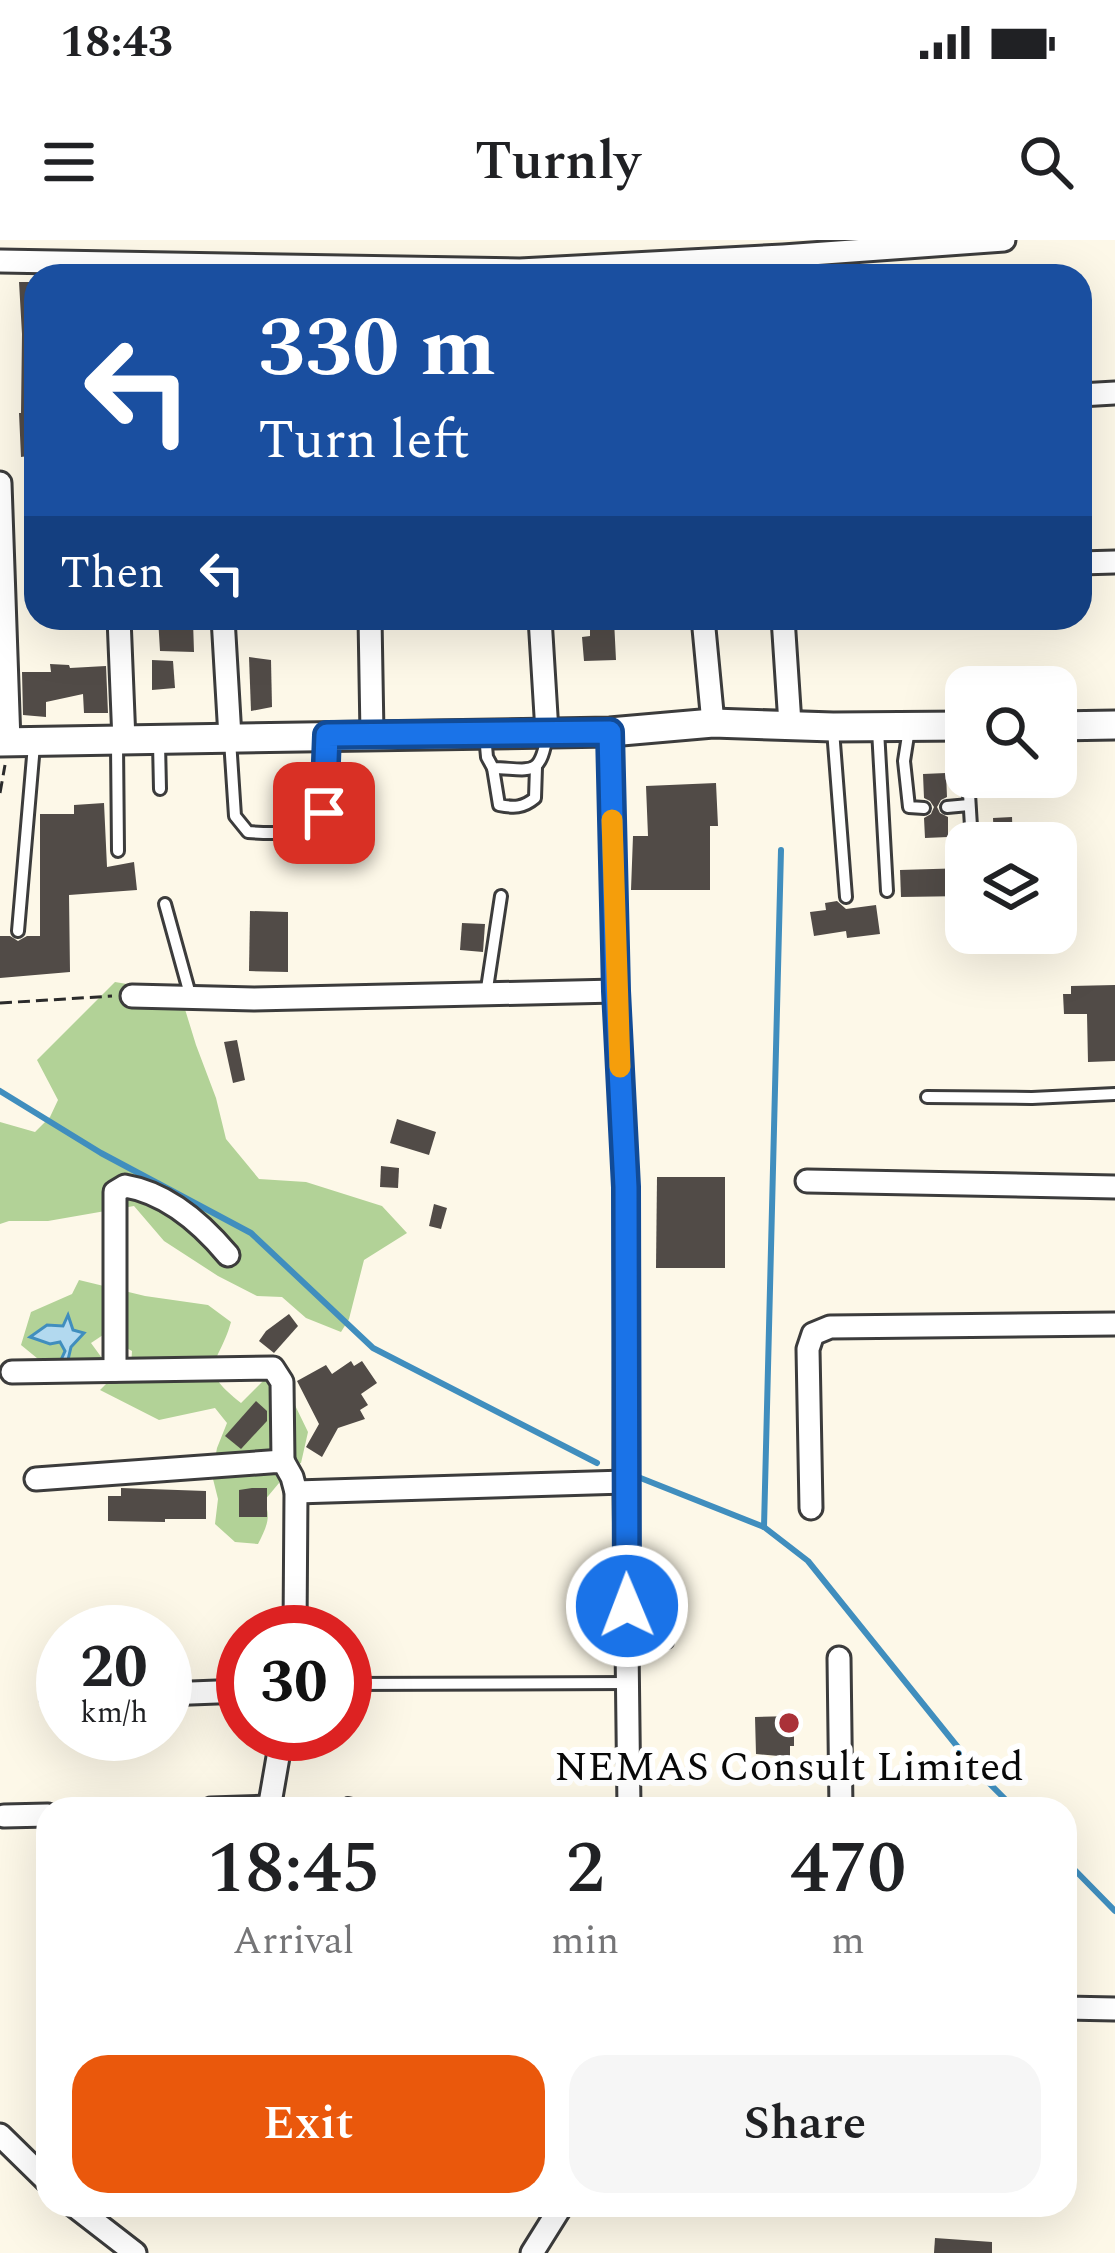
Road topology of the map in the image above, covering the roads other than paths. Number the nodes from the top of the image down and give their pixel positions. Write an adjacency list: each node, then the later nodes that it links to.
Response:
1 (1004, 240): 4 (street)
2 (0, 262): 3 (street)
3 (33, 264)
4 (801, 264)
5 (0, 483): 28 (street)
6 (119, 630): 27 (street)
7 (224, 630): 25 (street)
8 (370, 630): 23 (street)
9 (541, 630): 21 (street)
10 (704, 630): 12 (street)
11 (784, 630): 13 (street)
12 (713, 723): 13 (street); 22 (street)
13 (790, 724): 19 (street)
14 (1115, 725): 18 (street)
15 (878, 726): 16 (street); 19 (street); 38 (lane)
16 (910, 726): 17 (street); 35 (lane)
17 (945, 726)
18 (1077, 726)
19 (833, 727): 40 (lane)
20 (485, 732): 21 (street); 23 (street); 30 (lane)
21 (547, 732): 22 (street); 29 (lane)
22 (610, 732): 43 (street)
23 (373, 734): 24 (street)
24 (327, 735): 25 (street); 25 (lane)
25 (230, 737): 26 (street)
26 (159, 740): 27 (street); 31 (lane)
27 (121, 741): 28 (street); 37 (lane)
28 (15, 742): 42 (lane)
29 (536, 767): 30 (lane); 30 (lane)
30 (493, 768)
31 (160, 789)
32 (969, 798): 33 (lane)
33 (969, 805): 34 (lane); 36 (lane)
34 (947, 806)
35 (924, 808)
36 (970, 822)
37 (118, 851)
38 (886, 891)
39 (501, 896): 44 (lane)
40 (846, 897)
41 (165, 904): 46 (lane)
42 (18, 931)
43 (616, 991): 44 (street); 57 (street)
44 (486, 995): 46 (street)
45 (132, 996): 46 (street)
46 (191, 998)
47 (1115, 1094): 48 (lane)
48 (927, 1096)
49 (807, 1181): 50 (street)
50 (1115, 1187)
51 (228, 1256): 53 (street)
52 (1115, 1324): 59 (street)
53 (115, 1370): 54 (street); 55 (street)
54 (12, 1372)
55 (283, 1461): 56 (street); 58 (street)
56 (36, 1479)
57 (626, 1483): 58 (street); 62 (street)
58 (296, 1492): 61 (street)
59 (812, 1508)
60 (670, 1584): 62 (lane)
61 (296, 1605)
62 (628, 1653): 64 (street)
63 (839, 1658): 69 (street)
64 (628, 1682): 65 (lane); 68 (street)
65 (372, 1684)
66 (278, 1761): 67 (street)
67 (272, 1797)
68 (629, 1797)
69 (842, 1797)
70 (36, 1815): 71 (street)
71 (4, 1816)
72 (1077, 2008): 73 (street)
73 (1115, 2008)
74 (0, 2135): 75 (street)
75 (36, 2170)
76 (89, 2217): 78 (street)
77 (554, 2217): 79 (street)
78 (135, 2253)
79 (532, 2253)

